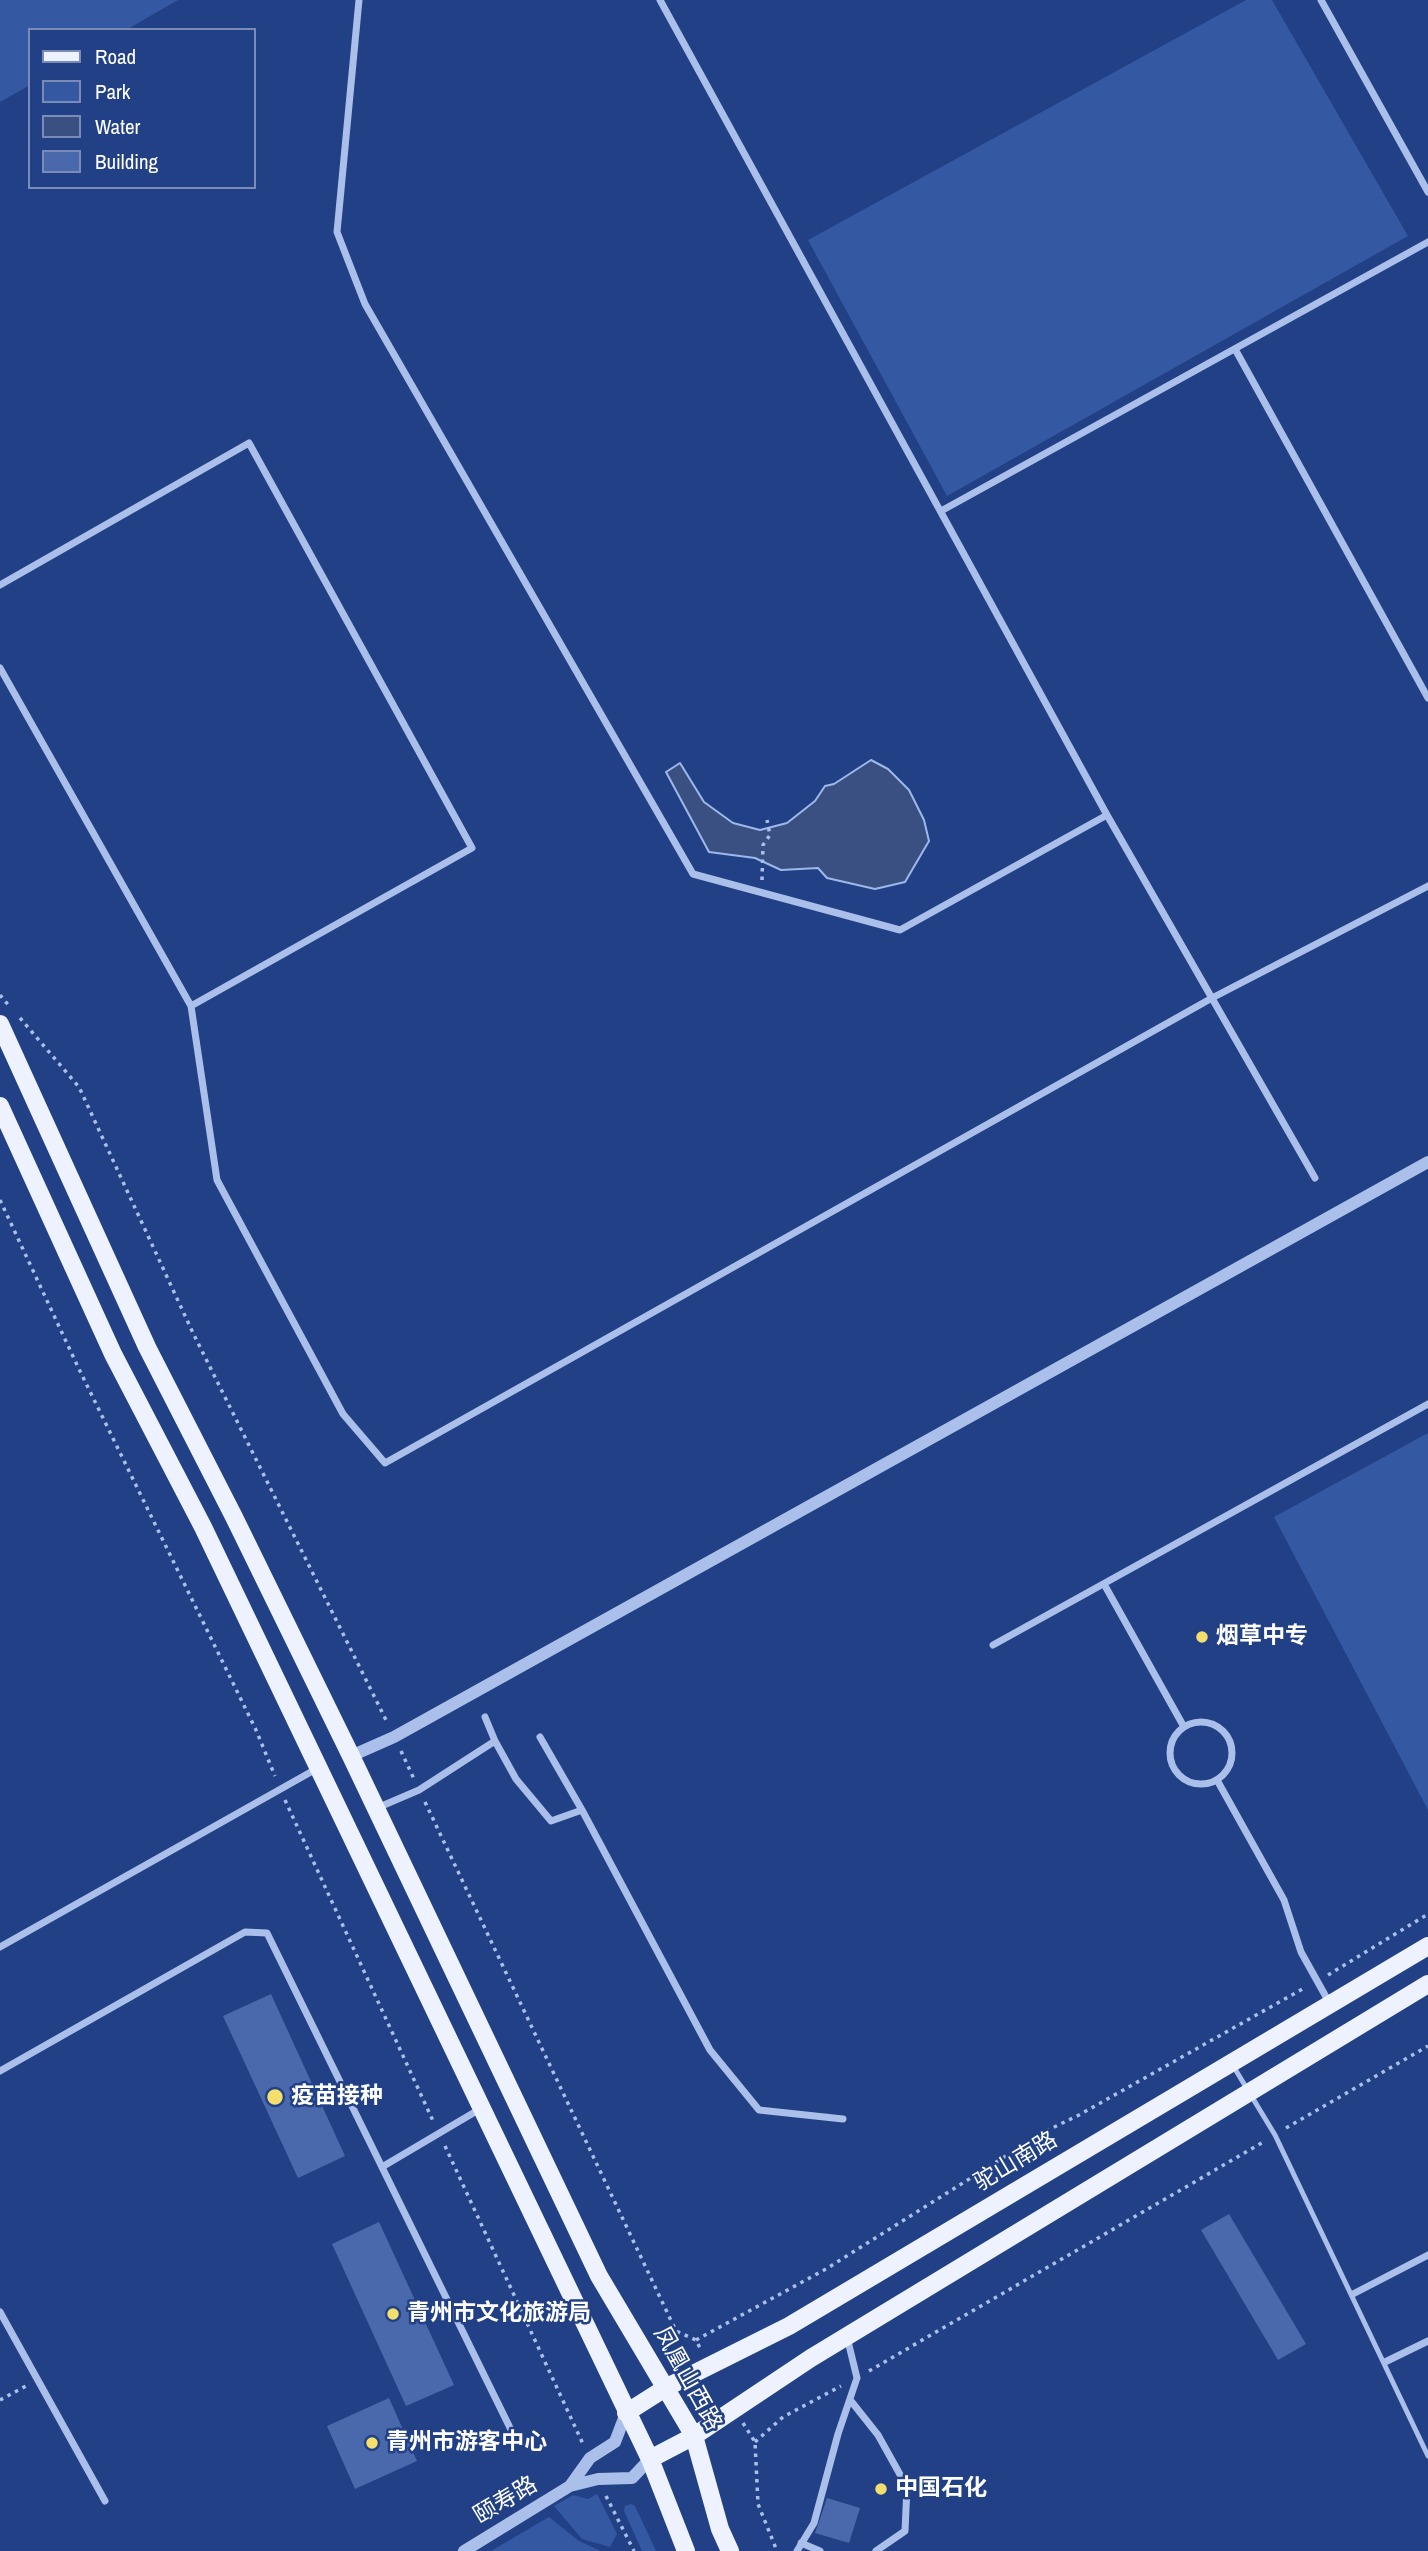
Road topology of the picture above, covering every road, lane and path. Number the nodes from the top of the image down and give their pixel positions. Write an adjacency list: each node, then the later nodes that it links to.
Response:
1 (359, 0): 14 (street)
2 (660, 0): 7 (street)
3 (1321, 0): 4 (street)
4 (1428, 192)
5 (1428, 242): 6 (street)
6 (1235, 349): 7 (street); 10 (street)
7 (941, 511): 11 (street)
8 (0, 585): 17 (street)
9 (0, 668): 17 (street)
10 (1428, 698)
11 (1107, 815): 14 (street); 16 (street)
12 (767, 821): 14 (path)
13 (1428, 886): 16 (street)
14 (762, 892)
15 (0, 995): 28 (path)
16 (1212, 998): 17 (street); 21 (street)
17 (191, 1006)
18 (0, 1024): 31 (main road, 凤凰山西路)
19 (2, 1116): 32 (main road)
20 (1428, 1163): 28 (street)
21 (1315, 1178)
22 (0, 1200): 34 (path)
23 (1428, 1404): 24 (street)
24 (1104, 1584): 25 (street); 27 (street)
25 (993, 1645)
26 (485, 1717): 30 (street)
27 (1184, 1727): 33 (street); 33 (street)
28 (394, 1737): 31 (street); 35 (path)
29 (540, 1737): 37 (street)
30 (495, 1741): 35 (street); 37 (street)
31 (351, 1756): 36 (main road, 凤凰山西路)
32 (318, 1768): 34 (street); 48 (main road)
33 (1217, 1780): 41 (street)
34 (280, 1788): 40 (street); 50 (path)
35 (419, 1790): 36 (street); 41 (path)
36 (376, 1809): 61 (main road, 凤凰山西路)
37 (582, 1810): 49 (street)
38 (1428, 1914): 41 (path)
39 (1428, 1946): 43 (main road, 驼山南路)
40 (0, 1947)
41 (1317, 1982): 43 (street)
42 (1428, 1984): 47 (main road)
43 (1330, 2005): 45 (main road, 驼山南路)
44 (1428, 2046): 51 (path)
45 (1231, 2063): 47 (lane); 61 (main road, 驼山南路)
46 (0, 2071): 52 (street)
47 (1250, 2093): 51 (lane); 56 (main road)
48 (481, 2109): 50 (street); 64 (main road)
49 (844, 2119)
50 (439, 2133): 52 (street); 68 (path)
51 (1275, 2135): 54 (lane); 59 (path)
52 (382, 2167): 66 (street)
53 (1428, 2255): 54 (street)
54 (1353, 2294): 58 (lane)
55 (0, 2312): 60 (street)
56 (847, 2336): 59 (street); 65 (main road)
57 (1428, 2341): 58 (street)
58 (1385, 2362): 67 (lane)
59 (857, 2378): 63 (street); 78 (path)
60 (37, 2379): 62 (path); 72 (street)
61 (667, 2386): 64 (main road, 驼山南路); 65 (main road, 凤凰山西路)
62 (0, 2400)
63 (851, 2402): 73 (street); 80 (street)
64 (626, 2413): 68 (street); 69 (main road)
65 (694, 2436): 69 (main road); 77 (main road, 凤凰山西路)
66 (516, 2440)
67 (1428, 2456)
68 (590, 2458): 71 (street)
69 (650, 2459): 70 (street); 76 (main road)
70 (598, 2479): 71 (street); 75 (path)
71 (570, 2486): 74 (street, 颐寿路)
72 (105, 2501)
73 (799, 2547): 79 (street)
74 (464, 2551)
75 (634, 2551)
76 (686, 2551)
77 (730, 2551)
78 (777, 2551)
79 (820, 2551)
80 (876, 2551)

